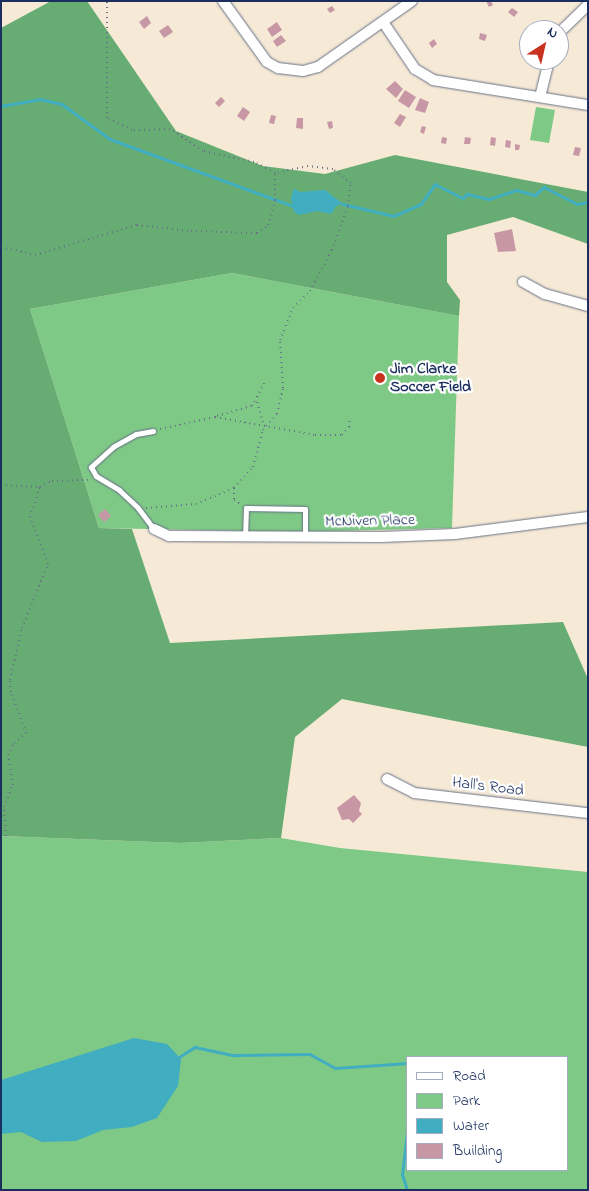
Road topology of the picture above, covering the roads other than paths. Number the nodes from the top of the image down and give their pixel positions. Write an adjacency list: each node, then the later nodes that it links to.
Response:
1 (223, 1): 4 (street)
2 (412, 1): 4 (street)
3 (588, 5): 5 (street)
4 (382, 22): 7 (street)
5 (569, 23)
6 (547, 70): 7 (street)
7 (540, 97): 8 (street)
8 (588, 105)
9 (523, 282): 10 (street)
10 (588, 306)
11 (153, 431): 13 (lane)
12 (588, 517): 15 (street, McNiven Place)
13 (154, 529): 14 (street, McNiven Place)
14 (245, 536): 15 (street, McNiven Place); 15 (lane)
15 (305, 538)
16 (387, 779): 17 (street, Hall's Road)
17 (588, 813)

